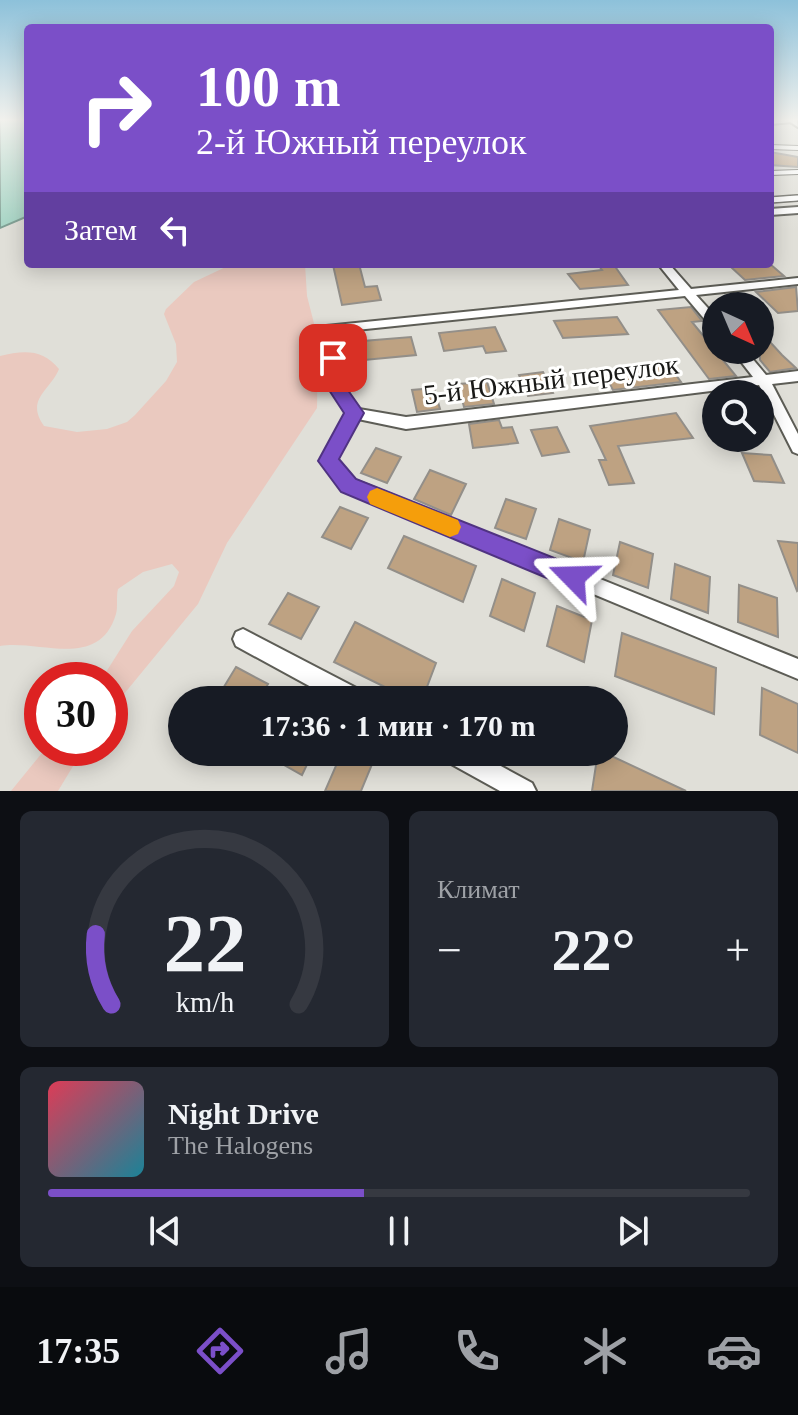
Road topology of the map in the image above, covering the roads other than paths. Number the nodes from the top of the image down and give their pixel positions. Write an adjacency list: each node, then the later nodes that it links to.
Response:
1 (798, 172): 2 (lane)
2 (774, 173)
3 (798, 198): 4 (lane)
4 (774, 200)
5 (798, 210): 6 (street)
6 (774, 212)
7 (666, 268): 9 (street)
8 (798, 281): 9 (street)
9 (686, 291): 10 (street); 16 (street)
10 (702, 309)
11 (750, 364): 13 (street)
12 (798, 376): 13 (street, 5-й Южный переулок)
13 (763, 380)
14 (702, 387): 16 (street, 5-й Южный переулок)
15 (774, 401): 17 (street)
16 (354, 413): 19 (street)
17 (798, 448)
18 (243, 639): 20 (street)
19 (798, 669)
20 (330, 686)
21 (478, 766): 22 (street)
22 (524, 791)

